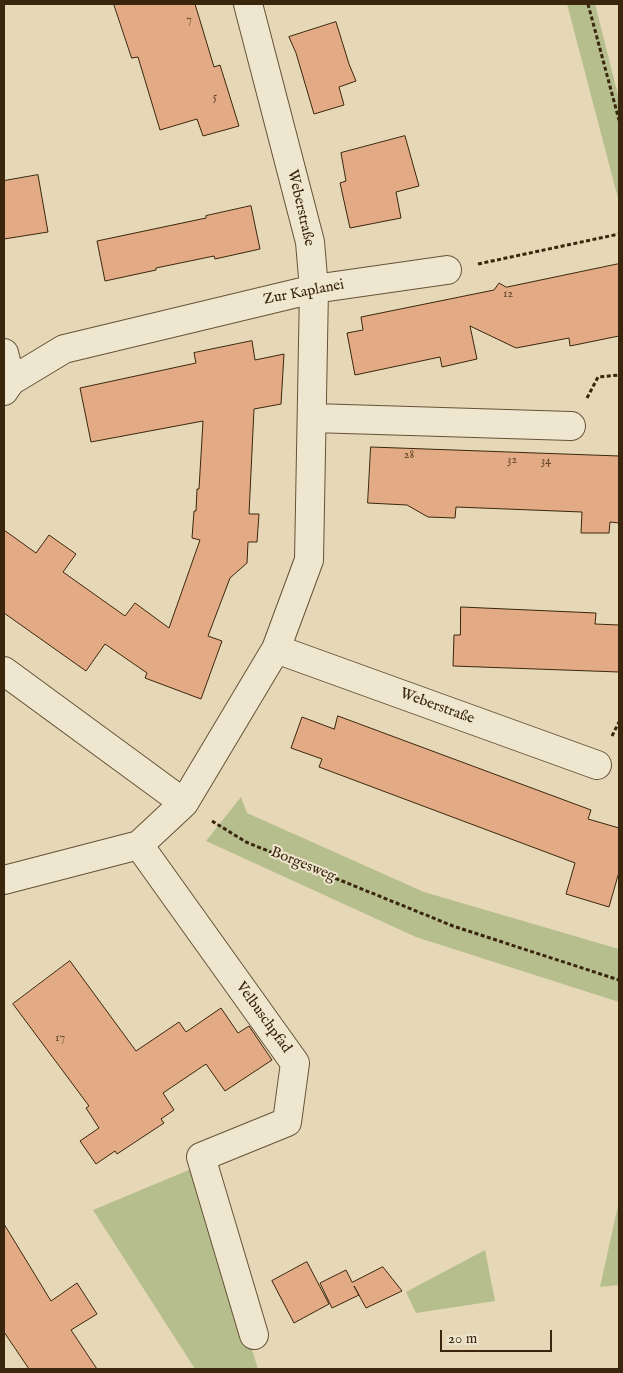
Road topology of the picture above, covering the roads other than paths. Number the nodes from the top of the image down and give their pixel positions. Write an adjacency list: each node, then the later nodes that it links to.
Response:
1 (248, 4): 3 (street, Weberstraße)
2 (447, 270): 3 (street, Zur Kaplanei)
3 (314, 289): 5 (street, Zur Kaplanei); 6 (street, Weberstraße)
4 (4, 353): 5 (street)
5 (7, 386)
6 (312, 418): 7 (street); 8 (street, Weberstraße)
7 (571, 426)
8 (276, 649): 10 (street, Weberstraße); 11 (street, Weberstraße)
9 (4, 671): 11 (street)
10 (597, 765)
11 (184, 803): 12 (street)
12 (139, 845): 13 (street); 14 (street, Velbuschpfad)
13 (4, 880)
14 (254, 1334)

